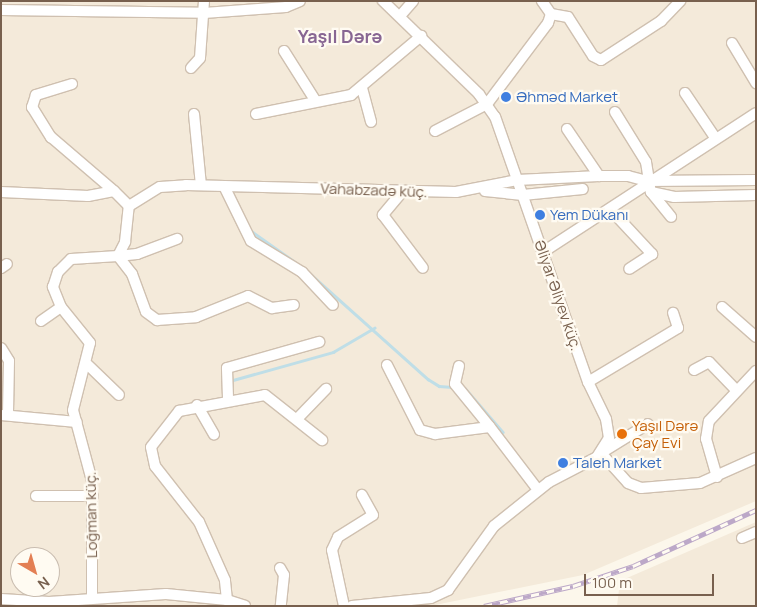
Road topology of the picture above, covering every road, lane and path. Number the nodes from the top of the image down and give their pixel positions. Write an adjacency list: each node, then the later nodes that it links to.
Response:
1 (204, 1): 8 (street)
2 (300, 1): 8 (street)
3 (383, 1): 10 (street, Əliyar Əliyev küç.)
4 (413, 1): 10 (street)
5 (542, 1): 9 (street)
6 (680, 1): 9 (street)
7 (1, 10): 8 (street)
8 (204, 13): 14 (street)
9 (551, 14): 20 (street)
10 (400, 16): 11 (street, Əliyar Əliyev küç.)
11 (421, 36): 17 (street); 20 (street, Əliyar Əliyev küç.)
12 (732, 42): 15 (street)
13 (284, 51): 19 (street)
14 (191, 68)
15 (756, 82)
16 (72, 84): 37 (street)
17 (362, 88): 19 (street); 25 (street)
18 (685, 93): 28 (street)
19 (315, 100): 24 (street)
20 (487, 104): 27 (street); 30 (street, Əliyar Əliyev küç.)
21 (615, 112): 32 (street)
22 (756, 113): 28 (street)
23 (194, 114): 33 (street)
24 (256, 114)
25 (371, 122)
26 (568, 129): 29 (street)
27 (435, 131)
28 (716, 139): 32 (street)
29 (599, 176): 30 (street, Vahabzadə küç.); 32 (street, Vahabzadə küç.)
30 (517, 180): 36 (street, Vahabzadə küç.); 41 (street, Əliyar Əliyev küç.)
31 (756, 180): 32 (street, Vahabzadə küç.)
32 (647, 181): 40 (street); 44 (street)
33 (201, 185): 34 (street, Vahabzadə küç.); 43 (street, Vahabzadə küç.)
34 (224, 186): 39 (street, Vahabzadə küç.); 52 (street)
35 (583, 189): 41 (street)
36 (479, 190): 39 (street, Vahabzadə küç.); 41 (street)
37 (114, 191): 38 (street); 43 (street)
38 (1, 192)
39 (402, 192): 49 (street)
40 (651, 192): 42 (street); 45 (street)
41 (523, 195): 47 (street, Əliyar Əliyev küç.)
42 (756, 195)
43 (129, 206): 48 (street)
44 (610, 209): 47 (street); 50 (street)
45 (671, 217)
46 (177, 238): 48 (street, Loğman küç.)
47 (543, 252): 65 (street, Əliyar Əliyev küç.)
48 (118, 256): 51 (street); 53 (street, Loğman küç.)
49 (423, 268)
50 (629, 269)
51 (294, 305)
52 (333, 305)
53 (61, 307): 56 (street); 60 (street, Loğman küç.)
54 (722, 307): 57 (street)
55 (673, 313): 65 (street)
56 (42, 322)
57 (756, 337)
58 (319, 342): 69 (street)
59 (1, 348): 71 (street)
60 (88, 365): 68 (street); 73 (street, Loğman küç.)
61 (387, 365): 75 (street)
62 (459, 366): 75 (street)
63 (694, 370): 67 (street)
64 (756, 371): 67 (street)
65 (588, 382): 78 (street, Əliyar Əliyev küç.)
66 (326, 389): 72 (street)
67 (737, 391): 80 (street)
68 (120, 395)
69 (228, 398): 70 (street); 72 (street)
70 (197, 405): 76 (street); 90 (street)
71 (5, 415): 73 (street)
72 (297, 419): 77 (street)
73 (76, 422): 84 (street, Loğman küç.)
74 (648, 424): 78 (street)
75 (490, 428): 81 (street)
76 (214, 434)
77 (322, 440)
78 (601, 453): 80 (street); 81 (street)
79 (756, 458): 80 (street)
80 (717, 477)
81 (538, 490): 94 (street)
82 (362, 495): 93 (street)
83 (36, 496): 84 (street)
84 (93, 496): 88 (street, Loğman küç.)
85 (756, 532): 86 (street)
86 (742, 538)
87 (280, 568): 92 (street)
88 (92, 596): 89 (street); 90 (street)
89 (1, 599)
90 (227, 600): 91 (street)
91 (245, 606)
92 (281, 606)
93 (344, 606)
94 (352, 606)

